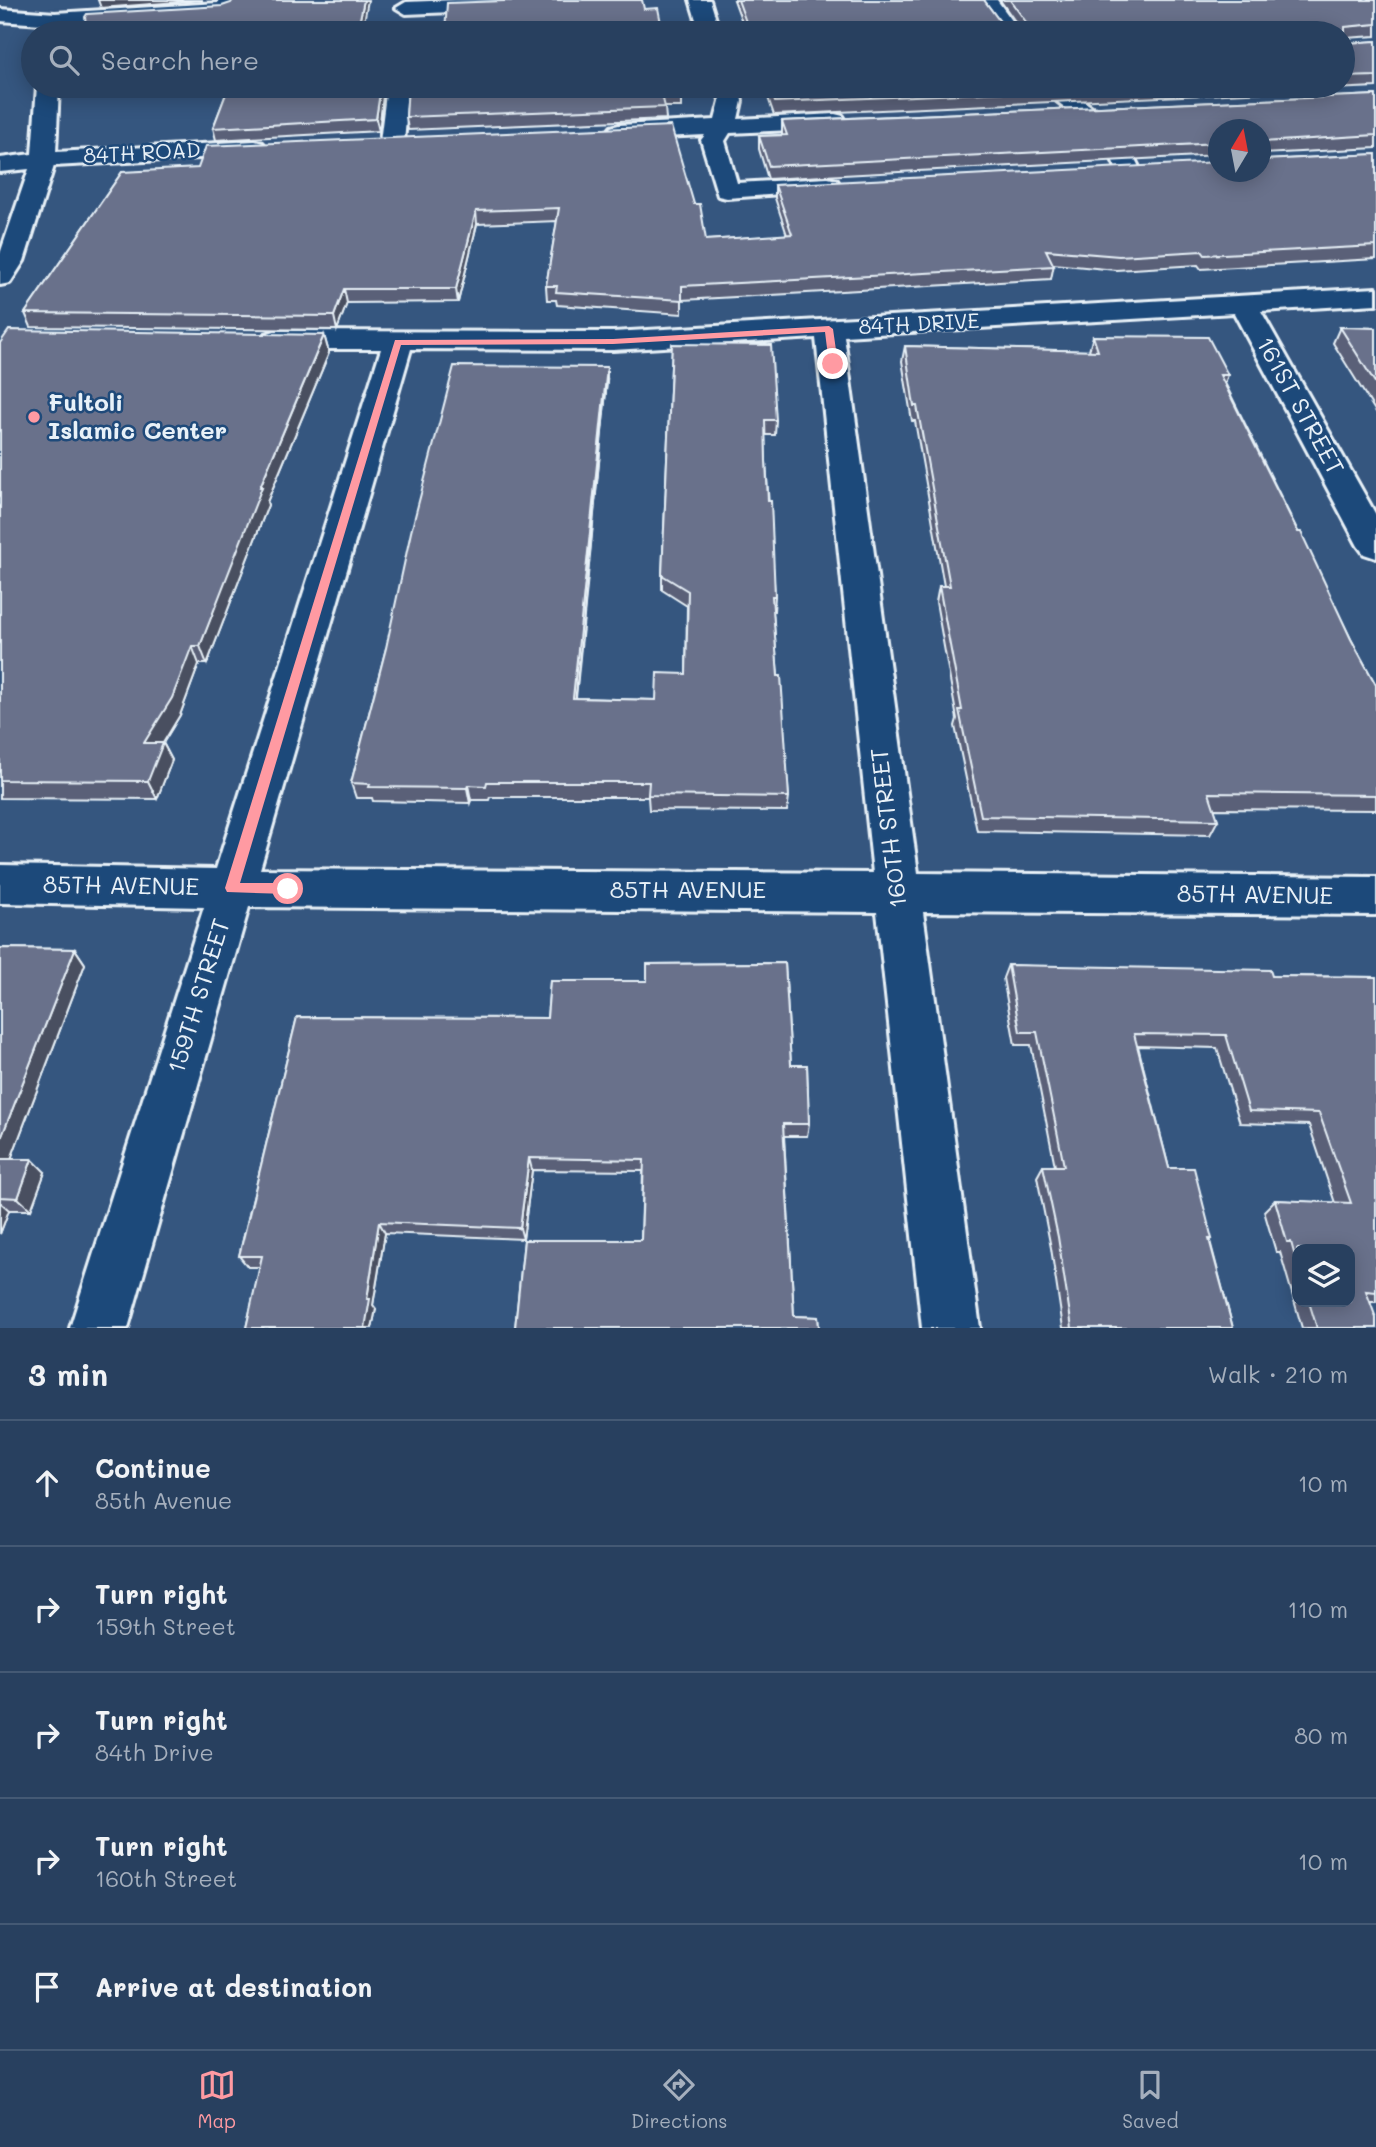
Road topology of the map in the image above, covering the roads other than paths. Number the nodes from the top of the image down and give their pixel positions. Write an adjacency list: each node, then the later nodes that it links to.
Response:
1 (229, 0): 7 (street)
2 (700, 0): 8 (street)
3 (987, 0): 9 (street)
4 (512, 4): 5 (street)
5 (406, 11)
6 (0, 15): 7 (street)
7 (56, 18)
8 (706, 21)
9 (1002, 21)
10 (21, 32): 11 (street)
11 (0, 33)
12 (47, 98): 24 (street)
13 (397, 98): 22 (street)
14 (732, 98): 20 (street)
15 (1064, 98): 17 (street)
16 (1118, 108): 17 (street)
17 (1081, 110): 18 (street); 26 (street)
18 (1042, 112)
19 (851, 120): 20 (street)
20 (725, 127): 21 (street); 27 (street)
21 (599, 132)
22 (392, 142)
23 (277, 147): 24 (street, 84TH ROAD)
24 (43, 162): 25 (street, 84TH ROAD); 28 (street)
25 (0, 165)
26 (1098, 171)
27 (851, 184)
28 (0, 277)
29 (1376, 296): 30 (street, 84TH DRIVE)
30 (1243, 304): 31 (street, 84TH DRIVE); 34 (street, 161ST STREET)
31 (829, 329): 33 (street, 84TH DRIVE); 37 (street, 160TH STREET)
32 (244, 340): 33 (street, 84TH DRIVE)
33 (398, 342): 36 (street, 159TH STREET)
34 (1376, 545)
35 (0, 884): 36 (street, 85TH AVENUE)
36 (232, 888): 37 (street, 85TH AVENUE); 39 (street, 159TH STREET)
37 (897, 891): 38 (street, 85TH AVENUE); 40 (street, 160TH STREET)
38 (1376, 896)
39 (99, 1328)
40 (951, 1328)

